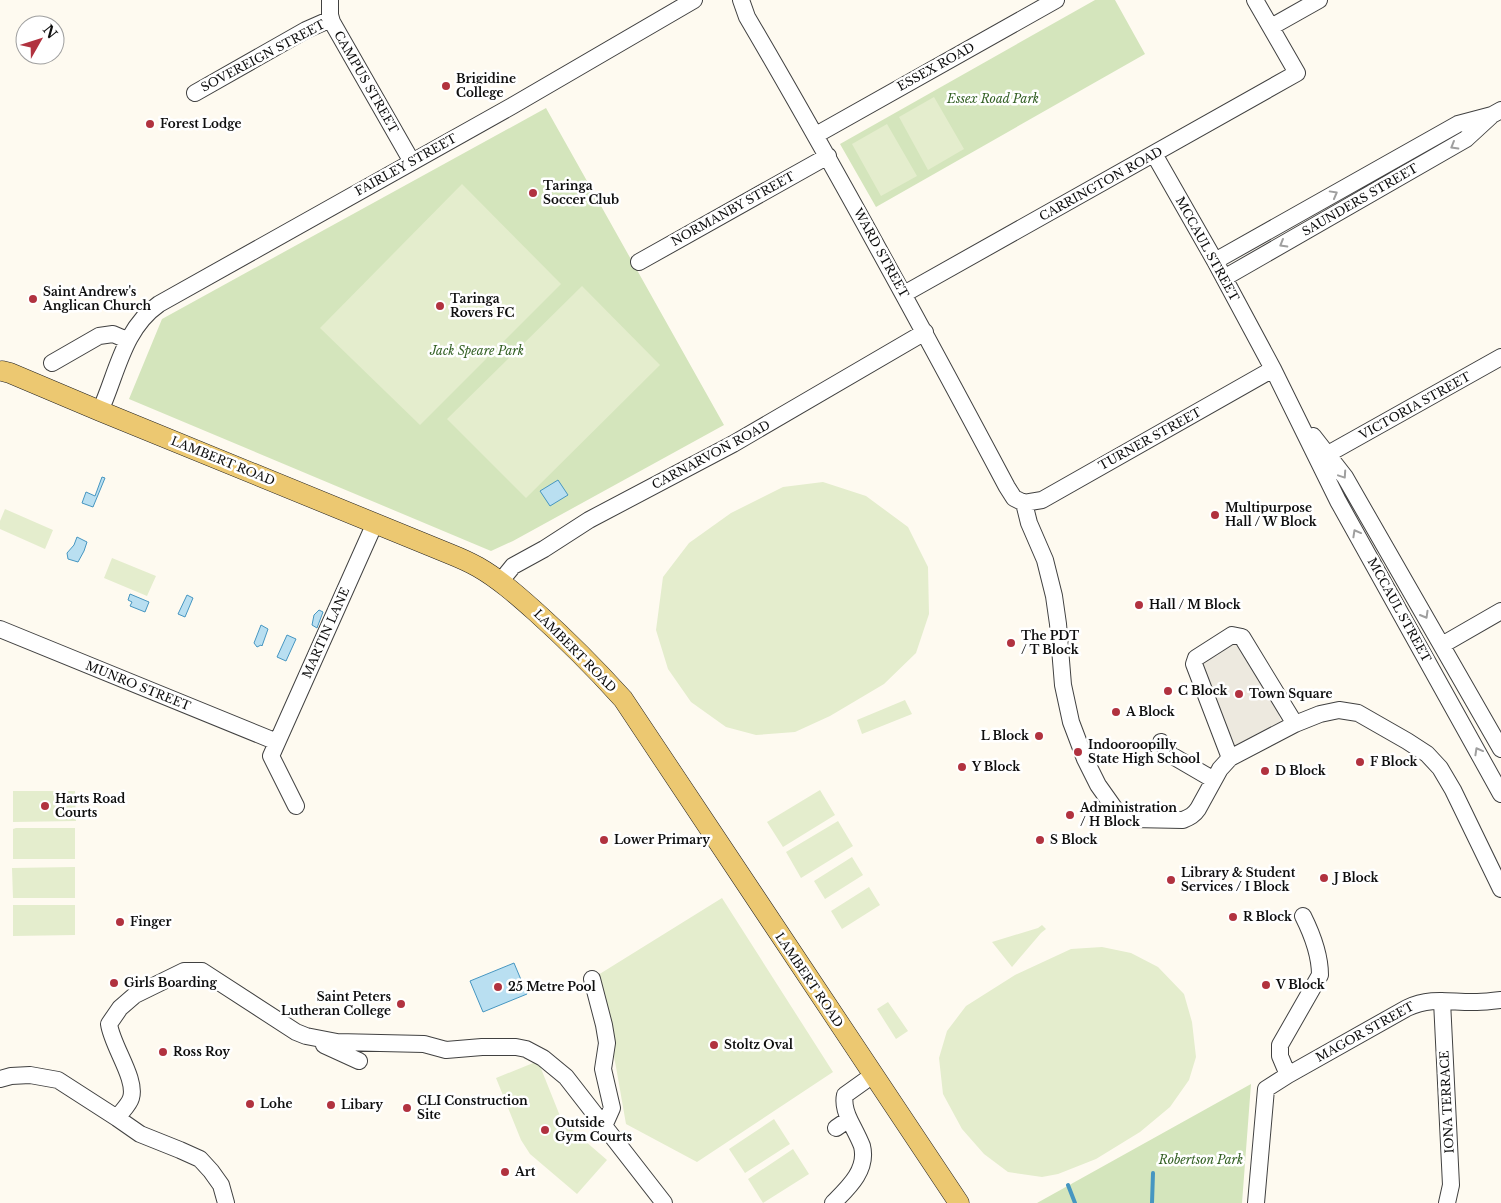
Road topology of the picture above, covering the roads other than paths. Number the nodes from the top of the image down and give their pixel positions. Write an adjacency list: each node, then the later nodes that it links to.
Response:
1 (330, 0): 7 (street, CAMPUS STREET)
2 (694, 0): 14 (street, FAIRLEY STREET)
3 (741, 0): 11 (street, WARD STREET)
4 (1056, 0): 11 (street, ESSEX ROAD)
5 (1255, 0): 8 (street)
6 (1319, 0): 8 (street)
7 (331, 19): 9 (street, SOVEREIGN STREET); 14 (street, CAMPUS STREET)
8 (1271, 27): 12 (street, CARRINGTON ROAD)
9 (195, 93)
10 (1496, 112): 15 (street, SAUNDERS STREET, one-way to 10); 17 (street, SAUNDERS STREET, one-way to 17)
11 (816, 135): 13 (street, WARD STREET)
12 (1154, 154): 15 (street, MCCAUL STREET); 18 (street, CARRINGTON ROAD)
13 (828, 156): 16 (street, NORMANBY STREET); 18 (street, WARD STREET)
14 (412, 162): 20 (street, FAIRLEY STREET)
15 (1215, 261): 17 (street, MCCAUL STREET)
16 (639, 262)
17 (1224, 278): 24 (street, MCCAUL STREET)
18 (904, 294): 19 (street, WARD STREET)
19 (925, 332): 28 (street, WARD STREET); 30 (street, CARNARVON ROAD)
20 (128, 340): 22 (street); 25 (street, FAIRLEY STREET)
21 (1501, 357): 27 (street, VICTORIA STREET)
22 (52, 363)
23 (1, 369): 25 (main road, LAMBERT ROAD)
24 (1273, 369): 26 (street, MCCAUL STREET); 28 (street, TURNER STREET)
25 (100, 411): 29 (main road, LAMBERT ROAD)
26 (1301, 424): 27 (street, MCCAUL STREET); 40 (street, MCCAUL STREET, one-way to 26)
27 (1328, 454): 33 (street, MCCAUL STREET, one-way to 33)
28 (1024, 503): 39 (street)
29 (375, 523): 30 (main road, LAMBERT ROAD); 35 (street, MARTIN LANE)
30 (500, 582): 49 (main road, LAMBERT ROAD)
31 (1501, 611): 33 (street)
32 (0, 629): 35 (street, MUNRO STREET)
33 (1442, 645): 37 (street, MCCAUL STREET)
34 (1295, 724): 38 (street); 38 (street); 42 (street)
35 (277, 742): 41 (street)
36 (1161, 742): 39 (street)
37 (1501, 749)
38 (1230, 758): 39 (street)
39 (1214, 780)
40 (1501, 794)
41 (296, 806)
42 (1501, 889)
43 (1303, 916): 50 (street)
44 (592, 979): 53 (street)
45 (1501, 1000): 46 (street, MAGOR STREET)
46 (1442, 1001): 50 (street, MAGOR STREET); 59 (street, IONA TERRACE)
47 (306, 1036): 48 (street); 52 (street); 53 (street)
48 (359, 1061)
49 (873, 1075): 56 (street); 57 (main road, LAMBERT ROAD)
50 (1288, 1075): 58 (street, MAGOR STREET)
51 (0, 1079): 52 (street)
52 (117, 1118): 54 (street)
53 (604, 1126): 55 (street)
54 (226, 1203)
55 (664, 1203)
56 (834, 1203)
57 (958, 1203)
58 (1256, 1203)
59 (1447, 1203)

